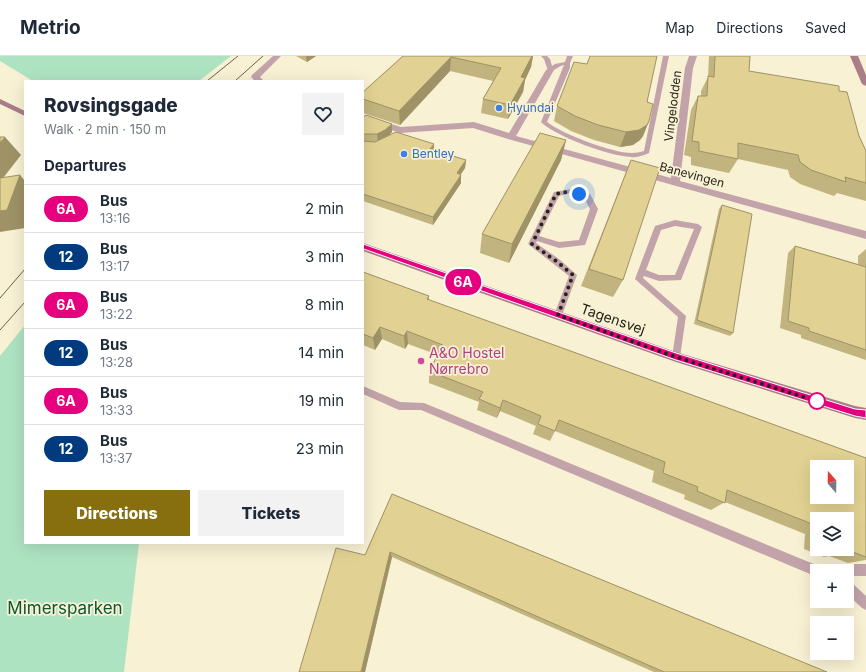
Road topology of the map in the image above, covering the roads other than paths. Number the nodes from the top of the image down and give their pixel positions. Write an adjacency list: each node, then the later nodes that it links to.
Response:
1 (278, 56): 9 (street)
2 (544, 56): 8 (lane)
3 (570, 56): 7 (lane)
4 (666, 56): 7 (lane)
5 (693, 56): 15 (street, Vingelodden)
6 (854, 56): 10 (street)
7 (567, 63): 8 (lane)
8 (550, 70): 14 (street)
9 (259, 80)
10 (866, 84)
11 (0, 101): 12 (street)
12 (24, 113)
13 (364, 117): 14 (street, Banevingen)
14 (511, 137): 15 (street, Banevingen)
15 (675, 183): 16 (street, Banevingen)
16 (866, 235)
17 (535, 237): 17 (lane); 20 (lane)
18 (364, 247): 20 (street, Tagensvej)
19 (641, 272): 19 (lane); 21 (lane)
20 (558, 315): 21 (street, Tagensvej)
21 (676, 357): 23 (street, Tagensvej)
22 (364, 390): 24 (lane)
23 (862, 415)
24 (810, 568)
25 (854, 570): 26 (lane)
26 (866, 570)
27 (854, 593): 28 (lane)
28 (866, 604)

